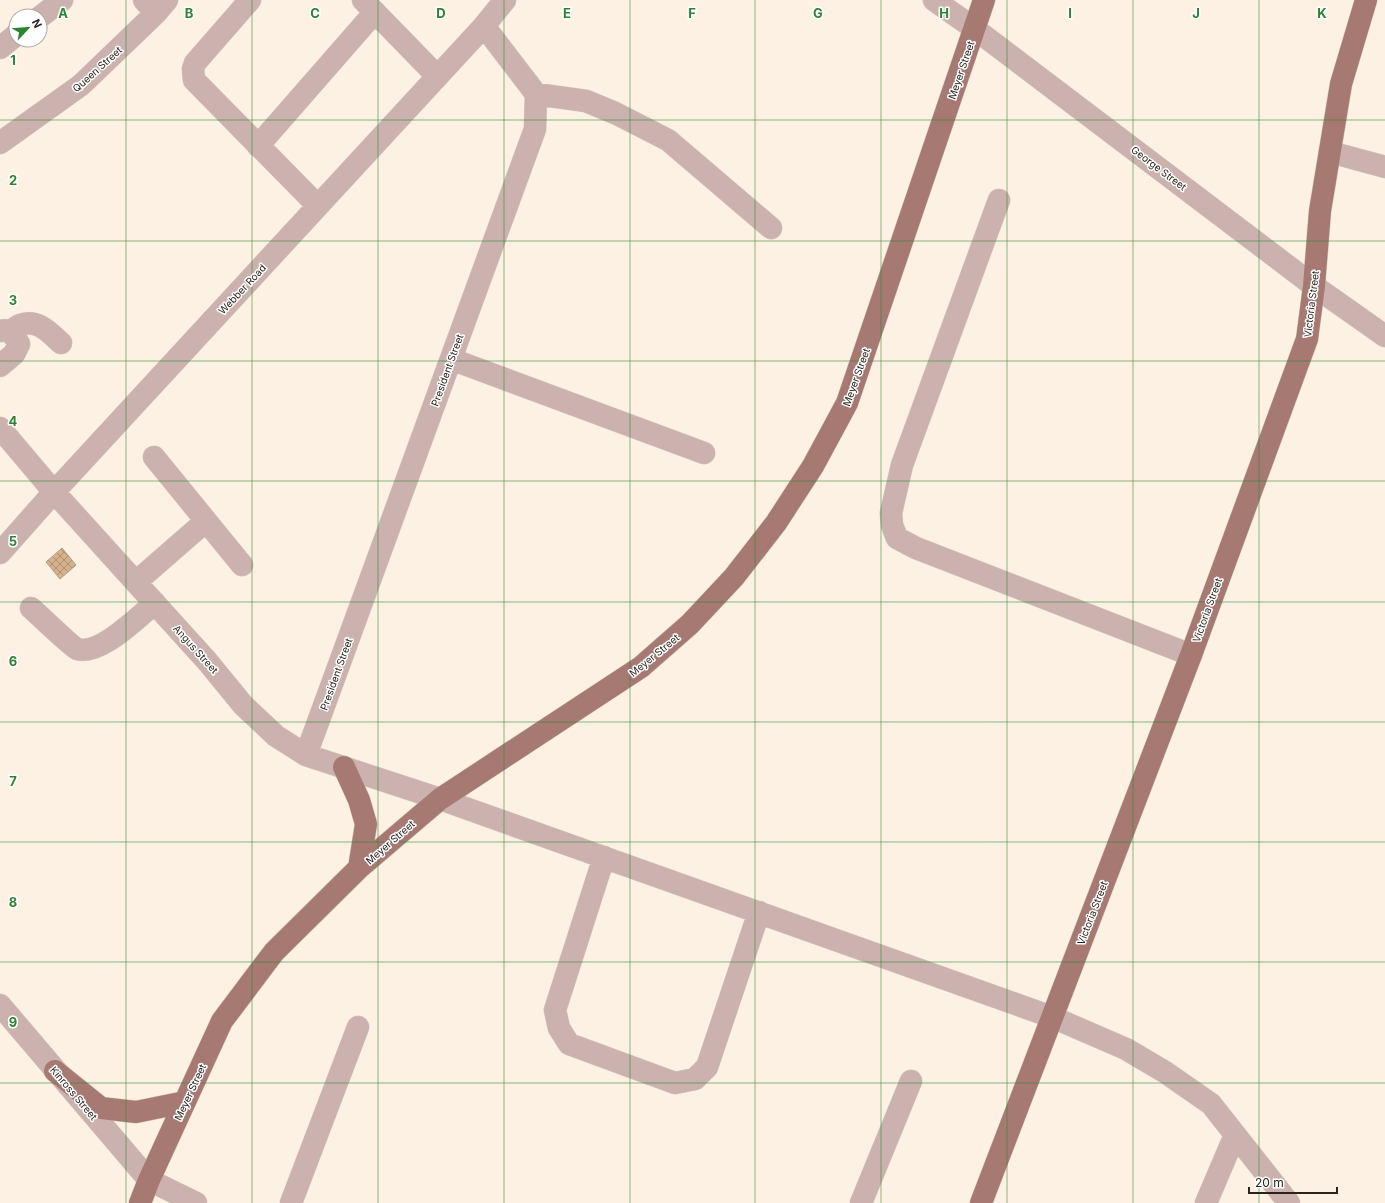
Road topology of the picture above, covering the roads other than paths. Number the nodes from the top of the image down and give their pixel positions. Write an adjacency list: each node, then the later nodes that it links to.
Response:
1 (62, 0): 9 (street)
2 (250, 0): 17 (street)
3 (505, 0): 10 (street)
4 (934, 0): 11 (street, George Street)
5 (984, 0): 11 (main road, Meyer Street)
6 (1366, 0): 18 (main road, Victoria Street)
7 (156, 4): 16 (street, Queen Street)
8 (369, 6): 14 (street); 17 (street)
9 (48, 11)
10 (484, 26): 14 (street, Webber Road); 15 (street)
11 (975, 29): 23 (street, George Street); 42 (main road, Meyer Street)
12 (8, 42): 13 (street)
13 (0, 48)
14 (437, 76): 21 (street, Webber Road)
15 (536, 94): 22 (street); 27 (street, President Street)
16 (0, 143)
17 (258, 146): 21 (street)
18 (1330, 152): 19 (street); 23 (main road, Victoria Street)
19 (1385, 167)
20 (999, 200): 39 (street)
21 (318, 206): 32 (street, Webber Road)
22 (771, 228)
23 (1314, 286): 25 (street, George Street); 39 (main road, Victoria Street)
24 (5, 332): 26 (street); 28 (street)
25 (1385, 336)
26 (61, 343)
27 (451, 359): 30 (street); 40 (street, President Street)
28 (7, 360)
29 (0, 428): 32 (street, Angus Street)
30 (704, 453)
31 (154, 457): 33 (street)
32 (54, 492): 34 (street, Webber Road); 36 (street, Angus Street)
33 (206, 521): 35 (street); 36 (street)
34 (0, 553)
35 (242, 565)
36 (136, 582): 37 (street, Angus Street)
37 (155, 603): 38 (street); 40 (street, Angus Street)
38 (31, 608)
39 (1191, 655): 47 (main road, Victoria Street)
40 (306, 755): 41 (street, Angus Street)
41 (344, 767): 42 (street, Angus Street); 44 (main road)
42 (440, 798): 43 (street, Angus Street); 44 (main road, Meyer Street)
43 (604, 857): 45 (street, Angus Street); 45 (street)
44 (359, 868): 51 (main road, Meyer Street)
45 (759, 912): 47 (street, Angus Street)
46 (0, 1005): 49 (street, Kinross Street)
47 (1052, 1017): 52 (street, Angus Street); 58 (main road, Victoria Street)
48 (358, 1027): 56 (street)
49 (55, 1071): 51 (main road); 53 (street, Kinross Street)
50 (911, 1081): 57 (street)
51 (185, 1102): 53 (main road, Meyer Street)
52 (1235, 1135): 59 (street); 60 (street, Angus Street)
53 (149, 1180): 54 (main road, Meyer Street); 55 (street)
54 (140, 1203)
55 (196, 1203)
56 (290, 1203)
57 (862, 1203)
58 (981, 1203)
59 (1206, 1203)
60 (1289, 1203)

